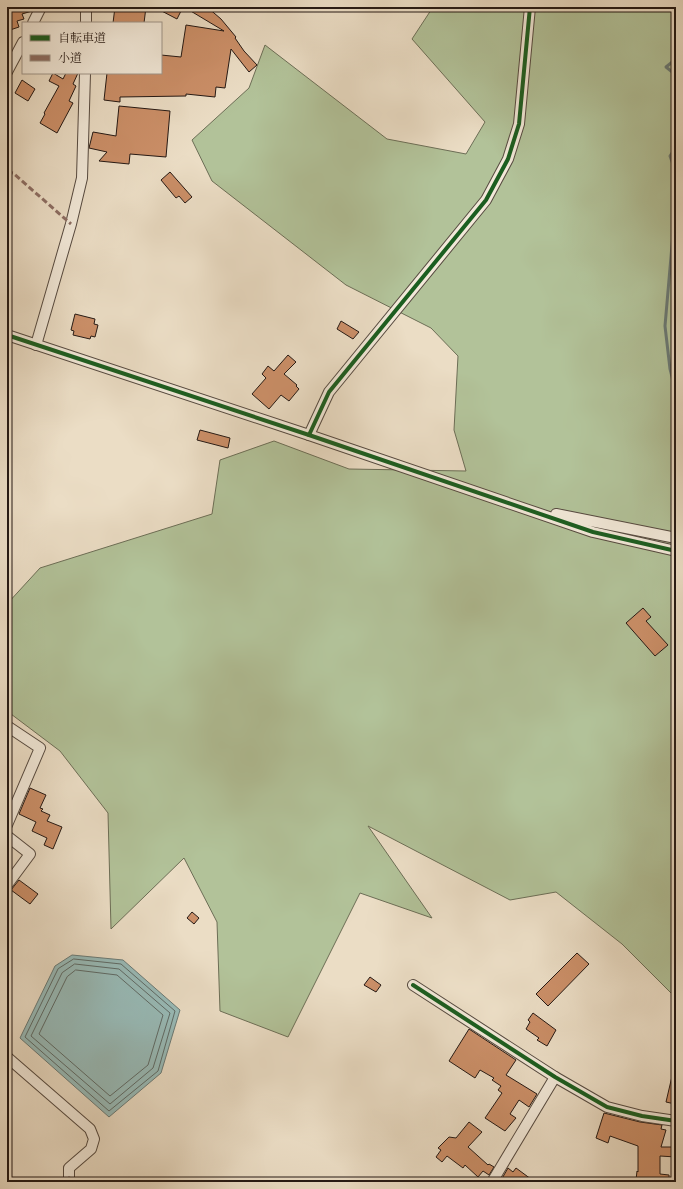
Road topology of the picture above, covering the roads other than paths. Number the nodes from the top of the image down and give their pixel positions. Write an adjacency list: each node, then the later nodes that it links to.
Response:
1 (41, 7): 4 (street)
2 (86, 7): 5 (street)
3 (530, 7): 11 (street)
4 (34, 22)
5 (86, 22)
6 (22, 44): 7 (street)
7 (7, 72)
8 (84, 74): 10 (street)
9 (7, 335): 10 (street)
10 (36, 345): 11 (street)
11 (309, 435): 12 (street)
12 (513, 506): 13 (street); 14 (street)
13 (676, 538)
14 (676, 551)
15 (7, 726): 16 (street)
16 (7, 825)
17 (7, 836): 18 (street)
18 (7, 885)
19 (413, 985): 21 (street)
20 (7, 1057): 23 (street)
21 (556, 1077): 22 (street); 24 (street)
22 (676, 1121)
23 (69, 1178)
24 (492, 1182)

